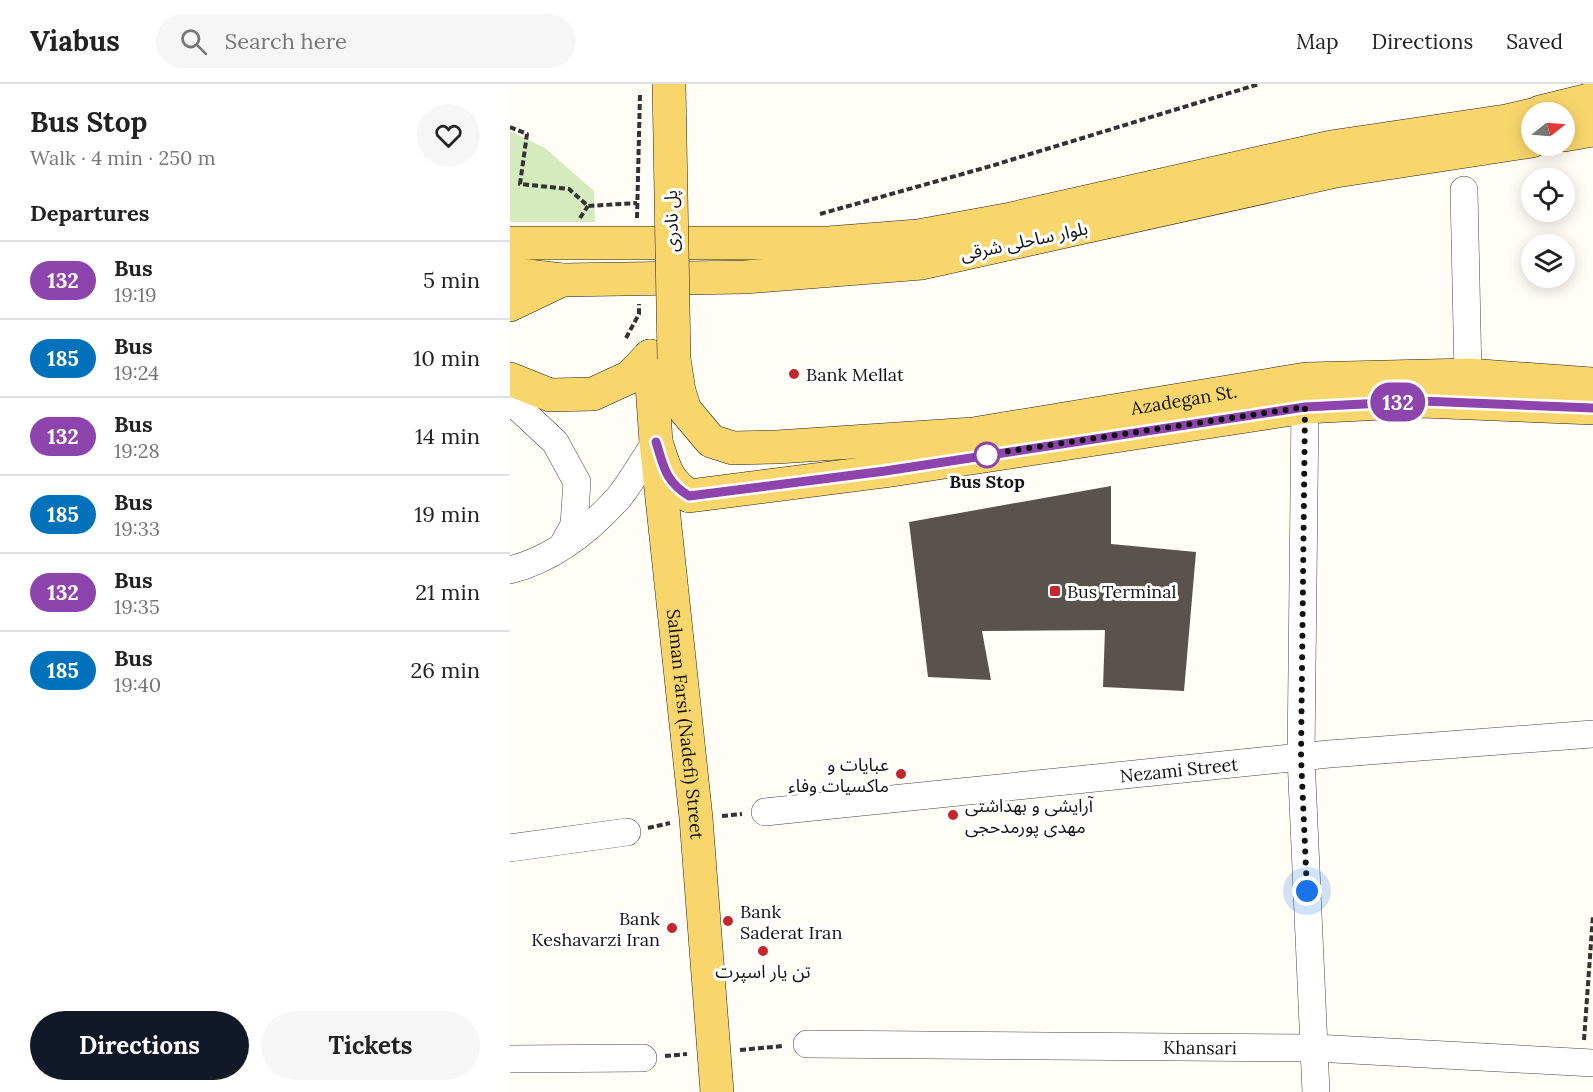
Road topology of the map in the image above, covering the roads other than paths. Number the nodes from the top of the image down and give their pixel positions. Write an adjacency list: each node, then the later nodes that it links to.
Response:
1 (651, 84): 14 (main road, پل نادری)
2 (669, 84): 14 (main road, پل نادری, bridge)
3 (1593, 99): 4 (main road)
4 (1575, 103)
5 (1521, 118): 10 (main road, بلوار ساحلی شرقی)
6 (1593, 130): 7 (main road)
7 (1575, 133)
8 (1521, 143): 12 (main road, بلوار ساحلی شرقی)
9 (1464, 190): 15 (street)
10 (510, 243)
11 (510, 274): 12 (main road, بلوار ساحلی شرقی)
12 (562, 280): 13 (main road)
13 (510, 305)
14 (662, 357): 15 (main road, Azadegan St.); 16 (main road); 21 (main road, Salman Farsi (Nadefi) Street)
15 (1468, 375): 17 (main road, Azadegan St.)
16 (510, 379)
17 (1593, 384)
18 (510, 400): 22 (street)
19 (1305, 407): 20 (main road, Azadegan St.); 21 (main road, Azadegan St.); 25 (street)
20 (1593, 408)
21 (656, 442): 22 (street); 34 (main road, Salman Farsi (Nadefi) Street)
22 (560, 550): 23 (street)
23 (510, 570)
24 (1593, 734): 25 (street, Nezami Street)
25 (1301, 757): 26 (street, Nezami Street); 30 (street)
26 (765, 812)
27 (627, 832): 28 (street)
28 (510, 848)
29 (807, 1044): 30 (street, Khansari)
30 (1315, 1048): 33 (street, Khansari); 35 (street)
31 (643, 1058): 32 (street)
32 (510, 1059)
33 (1588, 1063)
34 (717, 1092)
35 (1316, 1092)

